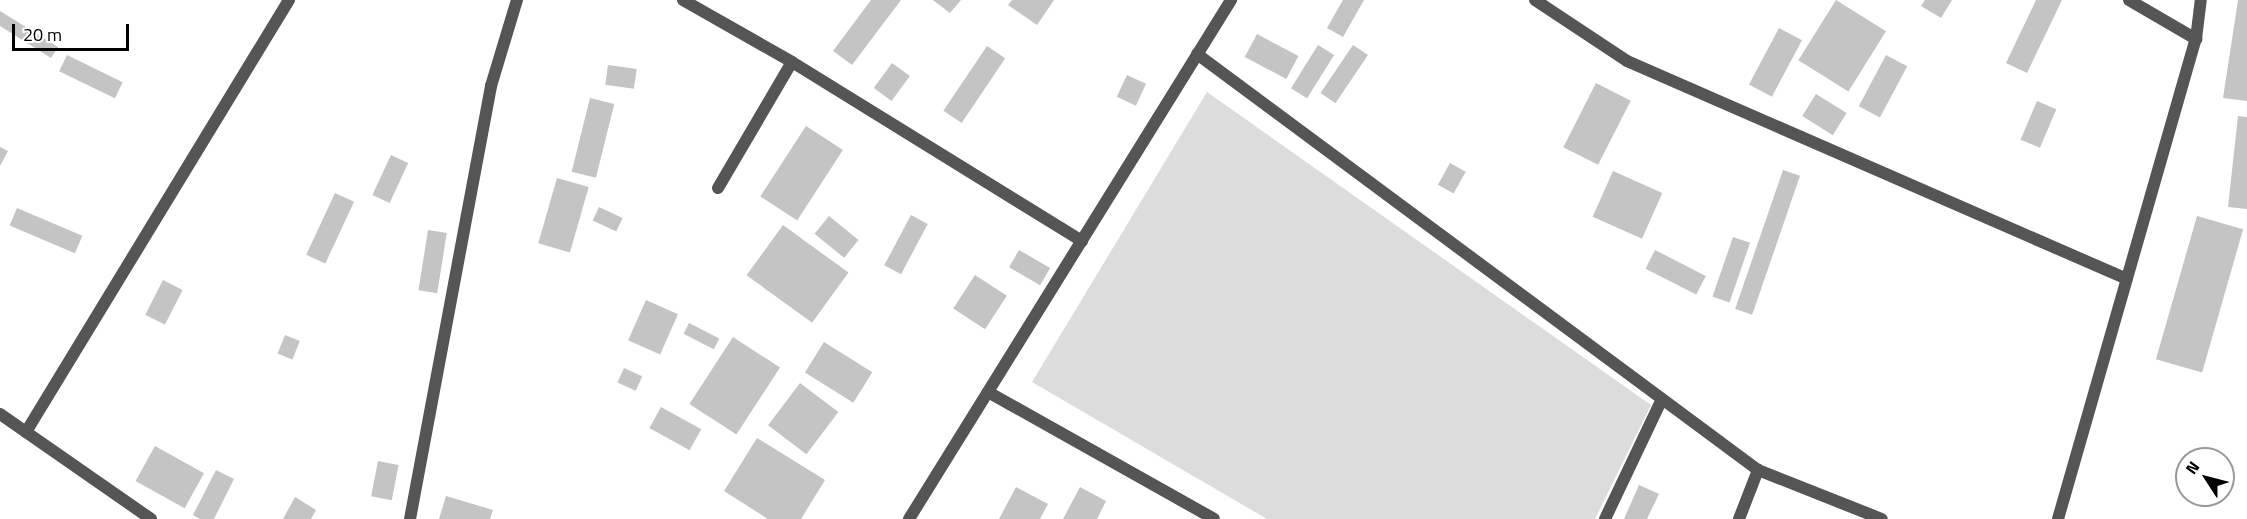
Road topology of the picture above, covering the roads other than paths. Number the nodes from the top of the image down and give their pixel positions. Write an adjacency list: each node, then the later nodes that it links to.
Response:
1 (289, 0): 17 (street)
2 (517, 0): 20 (street)
3 (683, 0): 10 (street)
4 (1231, 0): 9 (street)
5 (1535, 0): 13 (street)
6 (2129, 0): 8 (street)
7 (2201, 0): 8 (street)
8 (2196, 39): 13 (street)
9 (1197, 54): 12 (street); 15 (street)
10 (792, 62): 11 (street); 12 (street)
11 (718, 188)
12 (1082, 241): 14 (street)
13 (2127, 279): 26 (street)
14 (988, 392): 21 (street); 22 (street)
15 (1662, 399): 18 (street); 23 (street)
16 (0, 414): 17 (street)
17 (26, 432): 19 (street)
18 (1758, 470): 24 (street); 25 (street)
19 (151, 519)
20 (410, 519)
21 (909, 519)
22 (1214, 519)
23 (1605, 519)
24 (1739, 519)
25 (1882, 519)
26 (2058, 519)

